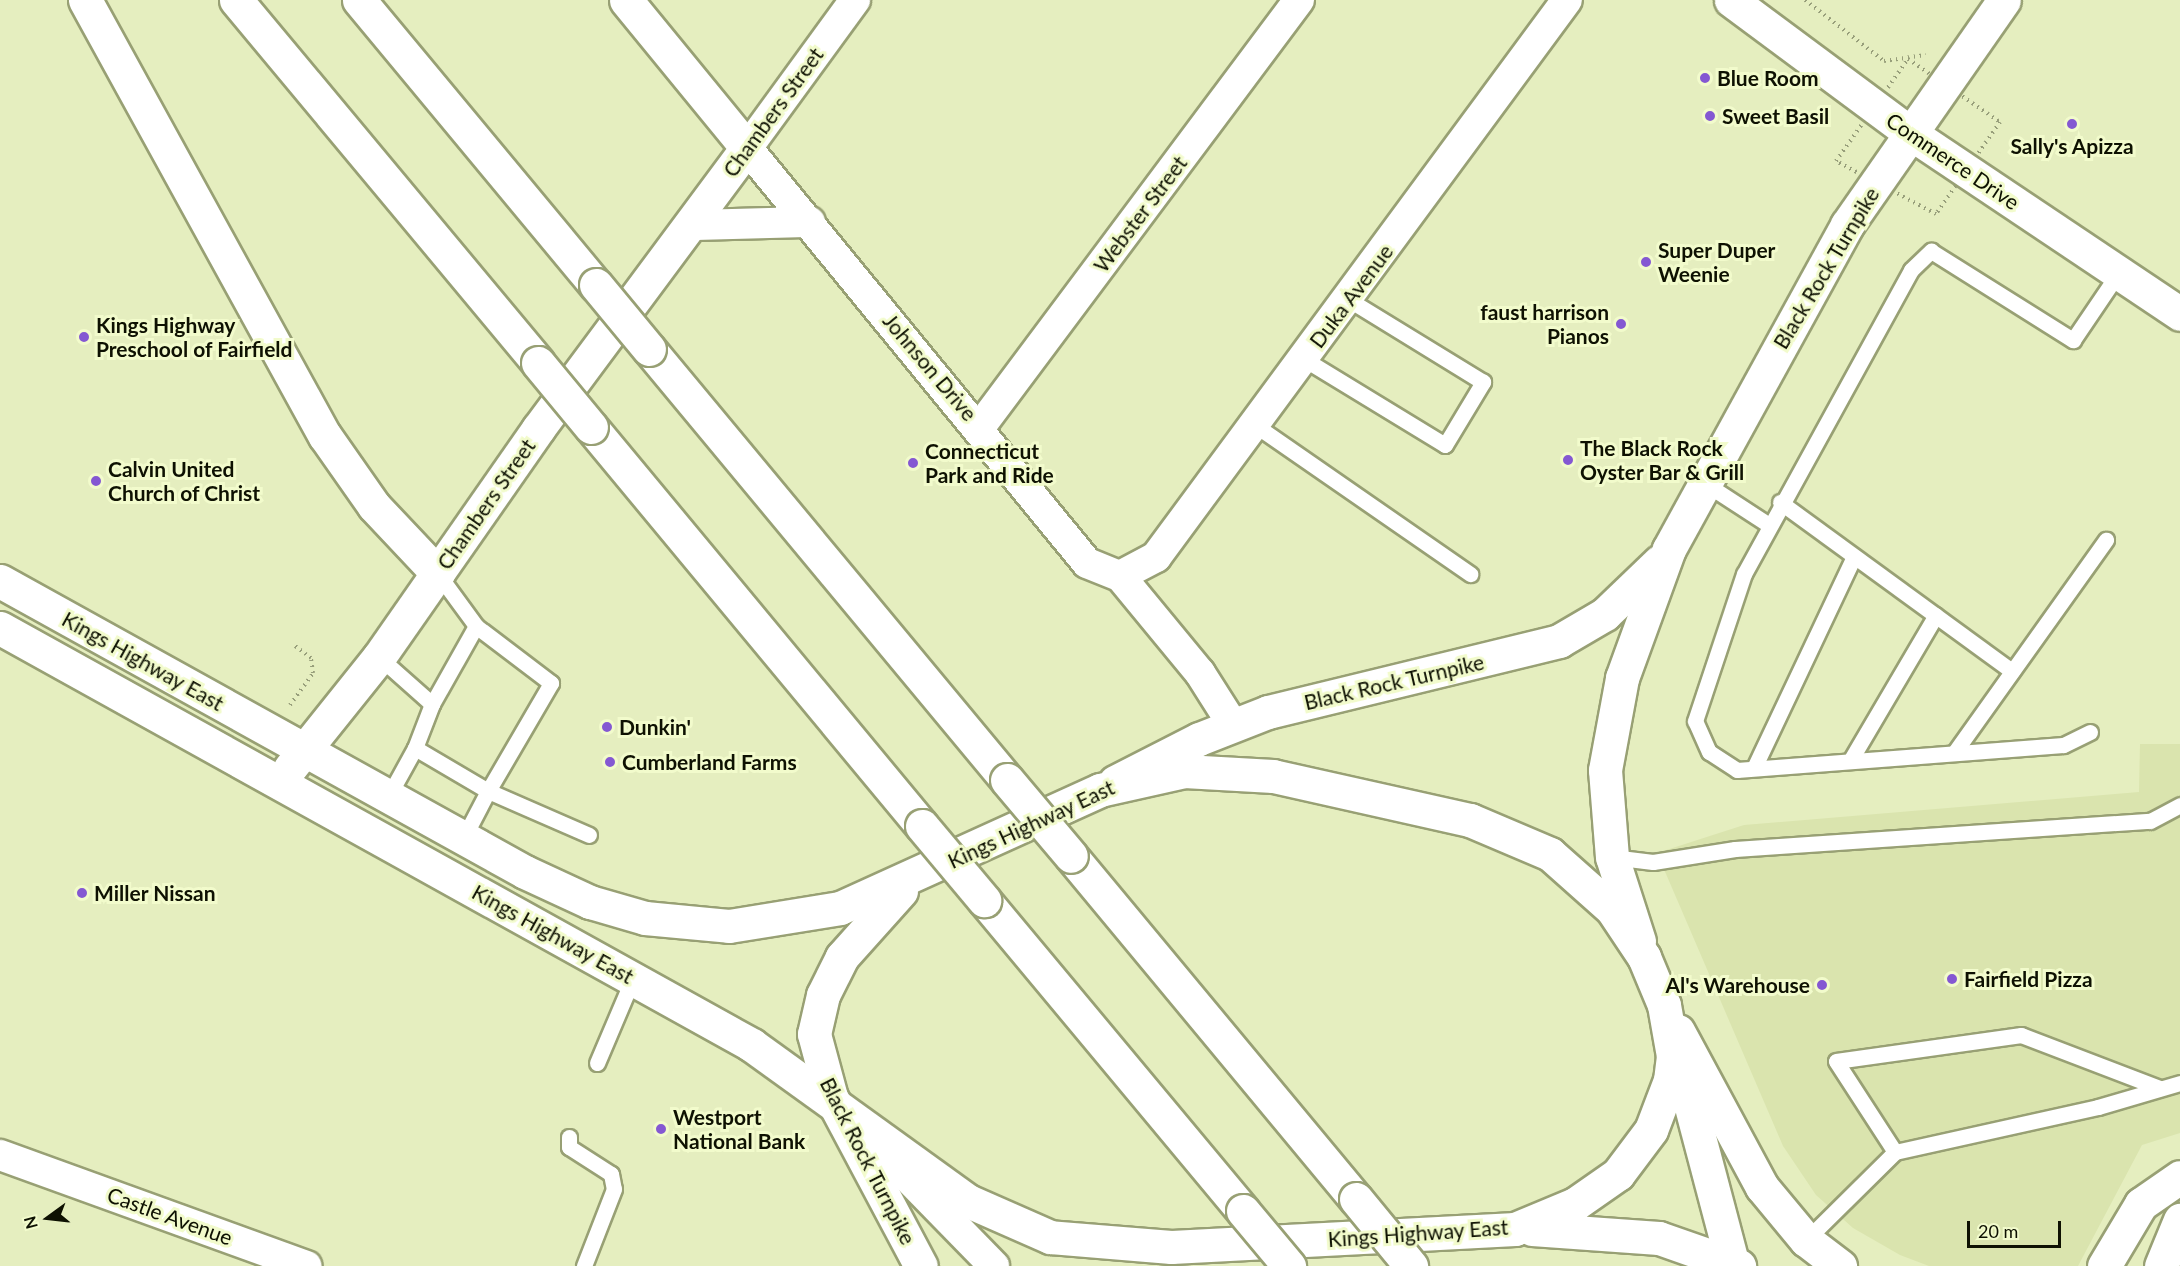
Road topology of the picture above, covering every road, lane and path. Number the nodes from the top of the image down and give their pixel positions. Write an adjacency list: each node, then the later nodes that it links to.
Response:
1 (85, 0): 28 (main road)
2 (236, 0): 78 (main road, bridge)
3 (359, 0): 79 (main road, bridge)
4 (626, 0): 13 (main road, Johnson Drive)
5 (855, 0): 13 (street, Chambers Street)
6 (1299, 0): 21 (street, Webster Street)
7 (1567, 0): 17 (street, Duka Avenue)
8 (1731, 0): 12 (main road, Commerce Drive)
9 (1804, 0): 11 (path)
10 (2004, 0): 12 (main road, Black Rock Turnpike)
11 (1933, 48)
12 (1910, 133): 16 (main road, Commerce Drive); 22 (main road, Black Rock Turnpike)
13 (747, 148): 14 (street, Johnson Drive); 15 (main road, Chambers Street)
14 (810, 222): 15 (street); 21 (street, Johnson Drive)
15 (692, 225): 28 (main road, Chambers Street)
16 (2119, 272): 18 (main road, Commerce Drive); 23 (lane)
17 (1349, 300): 19 (street, Duka Avenue); 19 (lane)
18 (2180, 314)
19 (1304, 359): 20 (street, Duka Avenue)
20 (1255, 425): 29 (lane); 30 (street, Duka Avenue)
21 (980, 427): 30 (street, Johnson Drive)
22 (1706, 484): 24 (lane); 26 (main road, Black Rock Turnpike)
23 (1780, 502): 24 (lane); 27 (lane)
24 (1769, 525): 46 (lane)
25 (2106, 540): 37 (lane)
26 (1670, 549): 40 (main road, Black Rock Turnpike); 54 (main road, Black Rock Turnpike)
27 (1854, 556): 32 (lane); 46 (lane)
28 (438, 574): 33 (lane); 36 (main road, Chambers Street)
29 (1470, 574)
30 (1120, 576): 40 (street, Johnson Drive)
31 (0, 581): 35 (main road, Kings Highway East)
32 (1936, 615): 37 (lane); 45 (lane)
33 (477, 626): 39 (lane); 49 (lane)
34 (0, 628): 38 (main road, Kings Highway East)
35 (107, 640): 38 (main road); 43 (main road, Kings Highway East)
36 (380, 657): 39 (lane); 43 (main road, Chambers Street)
37 (2012, 671): 44 (lane)
38 (89, 677): 47 (main road, Kings Highway East)
39 (432, 704): 42 (lane)
40 (1233, 725): 48 (main road, Black Rock Turnpike)
41 (2090, 732): 44 (lane)
42 (415, 748): 49 (lane); 50 (lane)
43 (303, 751): 47 (main road, Chambers Street); 50 (main road, Kings Highway East)
44 (1954, 753): 45 (lane)
45 (1850, 761): 46 (lane)
46 (1754, 768)
47 (280, 782): 57 (main road, Kings Highway East)
48 (1101, 790): 55 (main road, Kings Highway East); 56 (main road, Kings Highway East)
49 (488, 791): 52 (lane); 53 (lane)
50 (388, 797): 53 (main road, Kings Highway East)
51 (2180, 805): 54 (lane)
52 (589, 835)
53 (464, 839): 55 (main road, Kings Highway East)
54 (1612, 857): 56 (main road, Black Rock Turnpike)
55 (919, 876): 62 (main road, Black Rock Turnpike)
56 (1644, 957): 58 (main road, Kings Highway East)
57 (633, 978): 59 (lane); 62 (main road, Kings Highway East)
58 (1667, 1018): 68 (main road, Kings Highway East); 70 (main road); 72 (main road)
59 (597, 1063)
60 (2180, 1083): 61 (lane)
61 (2160, 1088): 64 (lane); 64 (lane)
62 (831, 1097): 69 (main road, Kings Highway East); 75 (main road, Black Rock Turnpike); 76 (street)
63 (569, 1137): 74 (lane)
64 (1895, 1152): 70 (lane)
65 (0, 1155): 71 (street, Castle Avenue)
66 (2180, 1177): 81 (main road)
67 (2180, 1220): 82 (main road)
68 (1515, 1228): 69 (main road, Kings Highway East); 72 (main road)
69 (1347, 1238): 77 (main road)
70 (1806, 1240): 80 (main road)
71 (259, 1258): 73 (street, Castle Avenue)
72 (1735, 1265)
73 (307, 1266)
74 (584, 1266)
75 (921, 1266)
76 (994, 1266)
77 (1242, 1266)
78 (1289, 1266)
79 (1412, 1266)
80 (1840, 1266)
81 (2104, 1266)
82 (2161, 1266)

